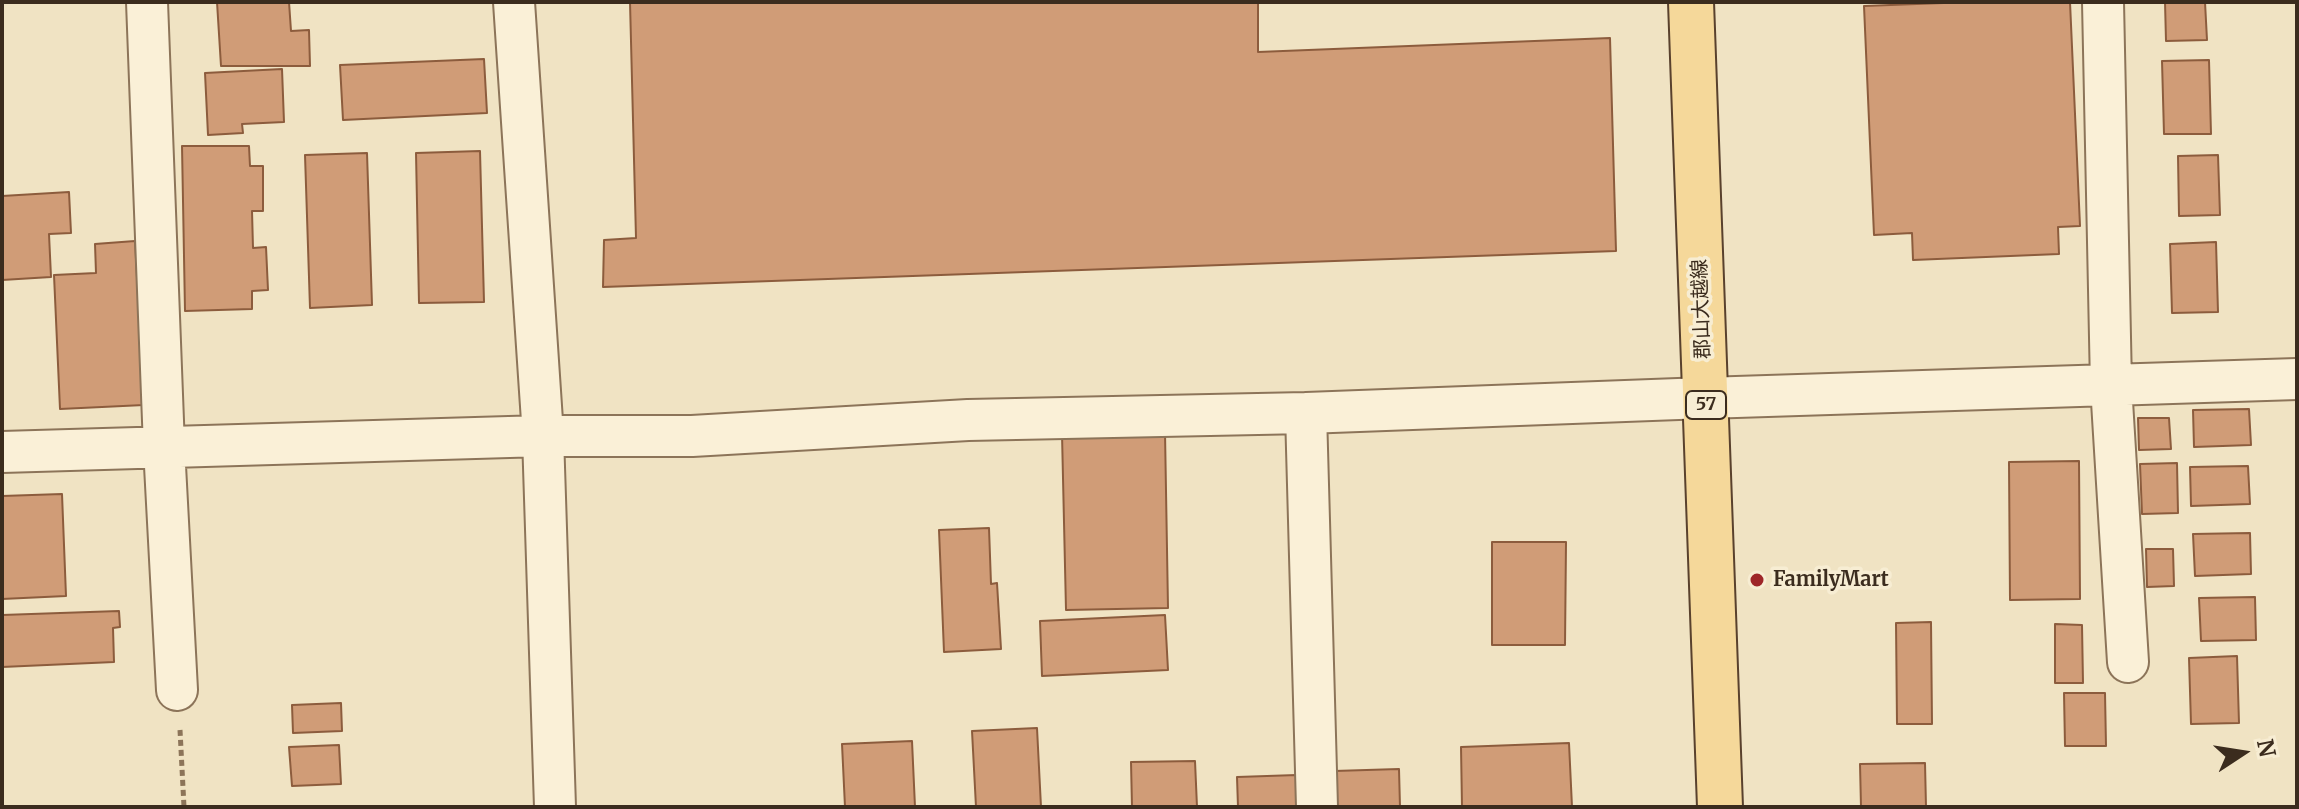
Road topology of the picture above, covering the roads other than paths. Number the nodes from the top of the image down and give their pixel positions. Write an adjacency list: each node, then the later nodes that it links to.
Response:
1 (147, 2): 10 (street)
2 (514, 2): 9 (street)
3 (1691, 2): 7 (main road, 郡山大越線 / 57)
4 (2103, 2): 6 (street)
5 (2297, 379): 6 (street)
6 (2111, 385): 7 (street); 12 (street)
7 (1705, 398): 8 (street); 16 (main road, 郡山大越線 / 57)
8 (1306, 413): 9 (street); 15 (street)
9 (543, 436): 10 (street); 14 (street)
10 (164, 447): 11 (street); 13 (street)
11 (2, 452)
12 (2128, 662)
13 (177, 690)
14 (555, 807)
15 (1317, 807)
16 (1720, 807)

